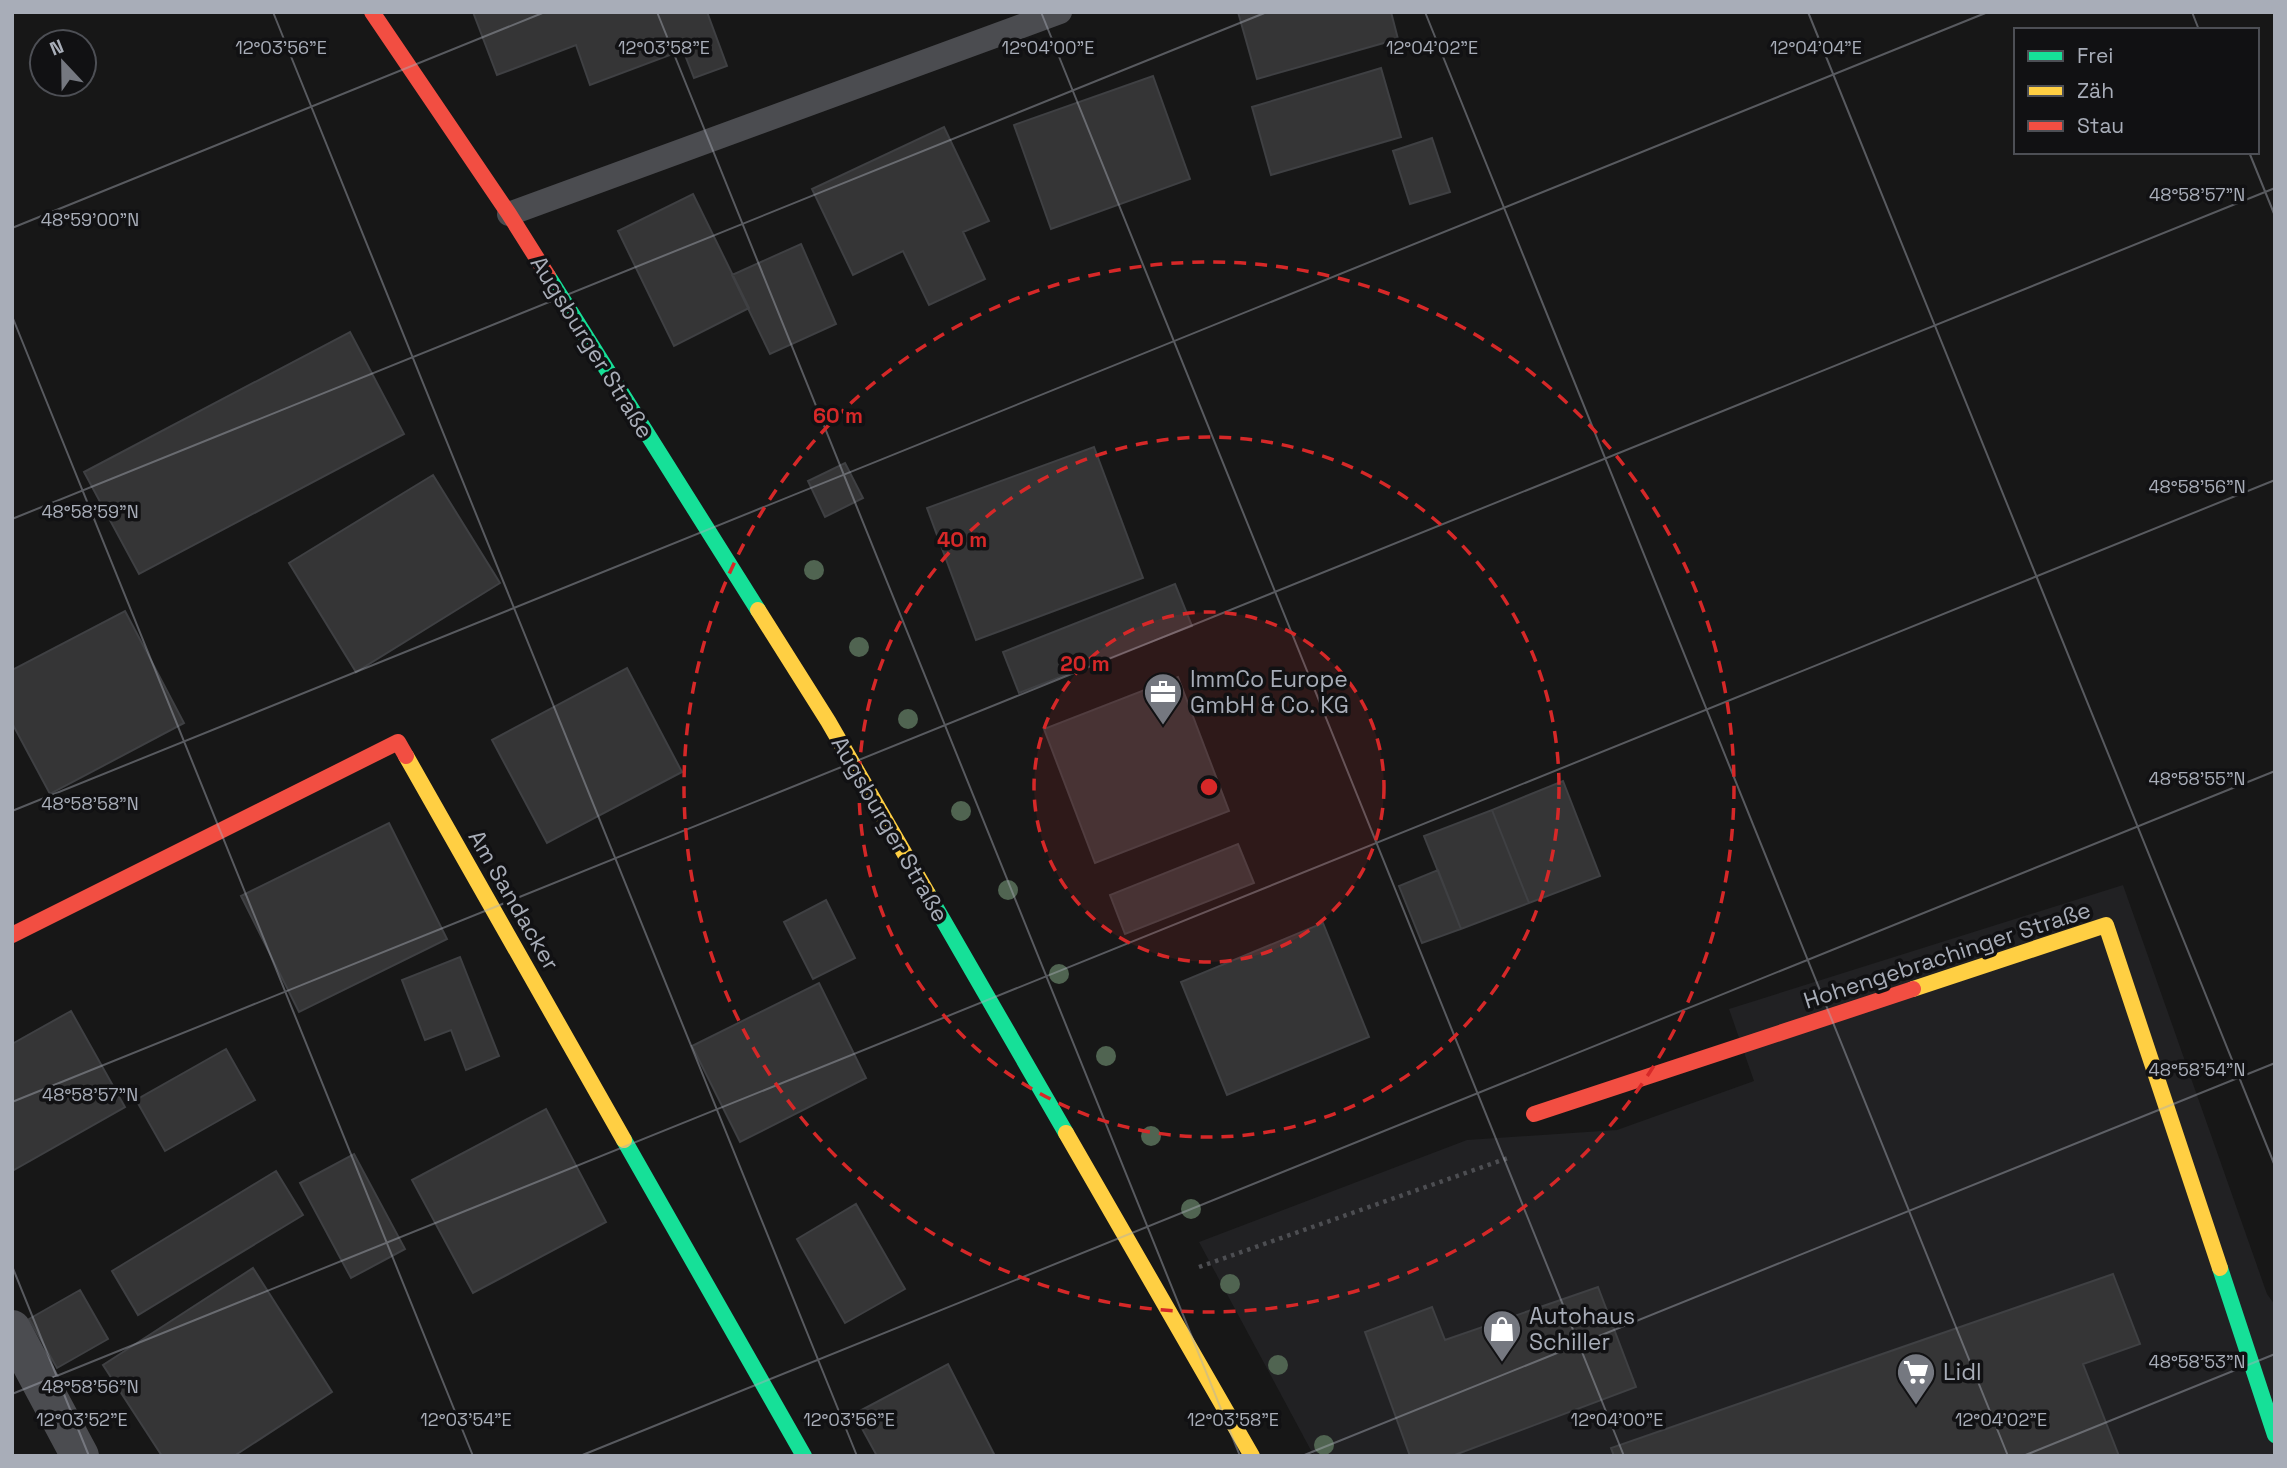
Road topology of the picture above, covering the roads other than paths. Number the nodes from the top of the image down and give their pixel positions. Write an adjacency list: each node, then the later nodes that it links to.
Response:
1 (372, 12): 3 (street, Augsburger Straße)
2 (1060, 12): 3 (lane)
3 (509, 214): 10 (street, Augsburger Straße)
4 (12, 935): 9 (street, Am Sandacker)
5 (1534, 1114): 7 (street, Hohengebrachinger Straße)
6 (12, 1329): 8 (street)
7 (2275, 1435)
8 (80, 1456)
9 (804, 1456)
10 (1252, 1456)

